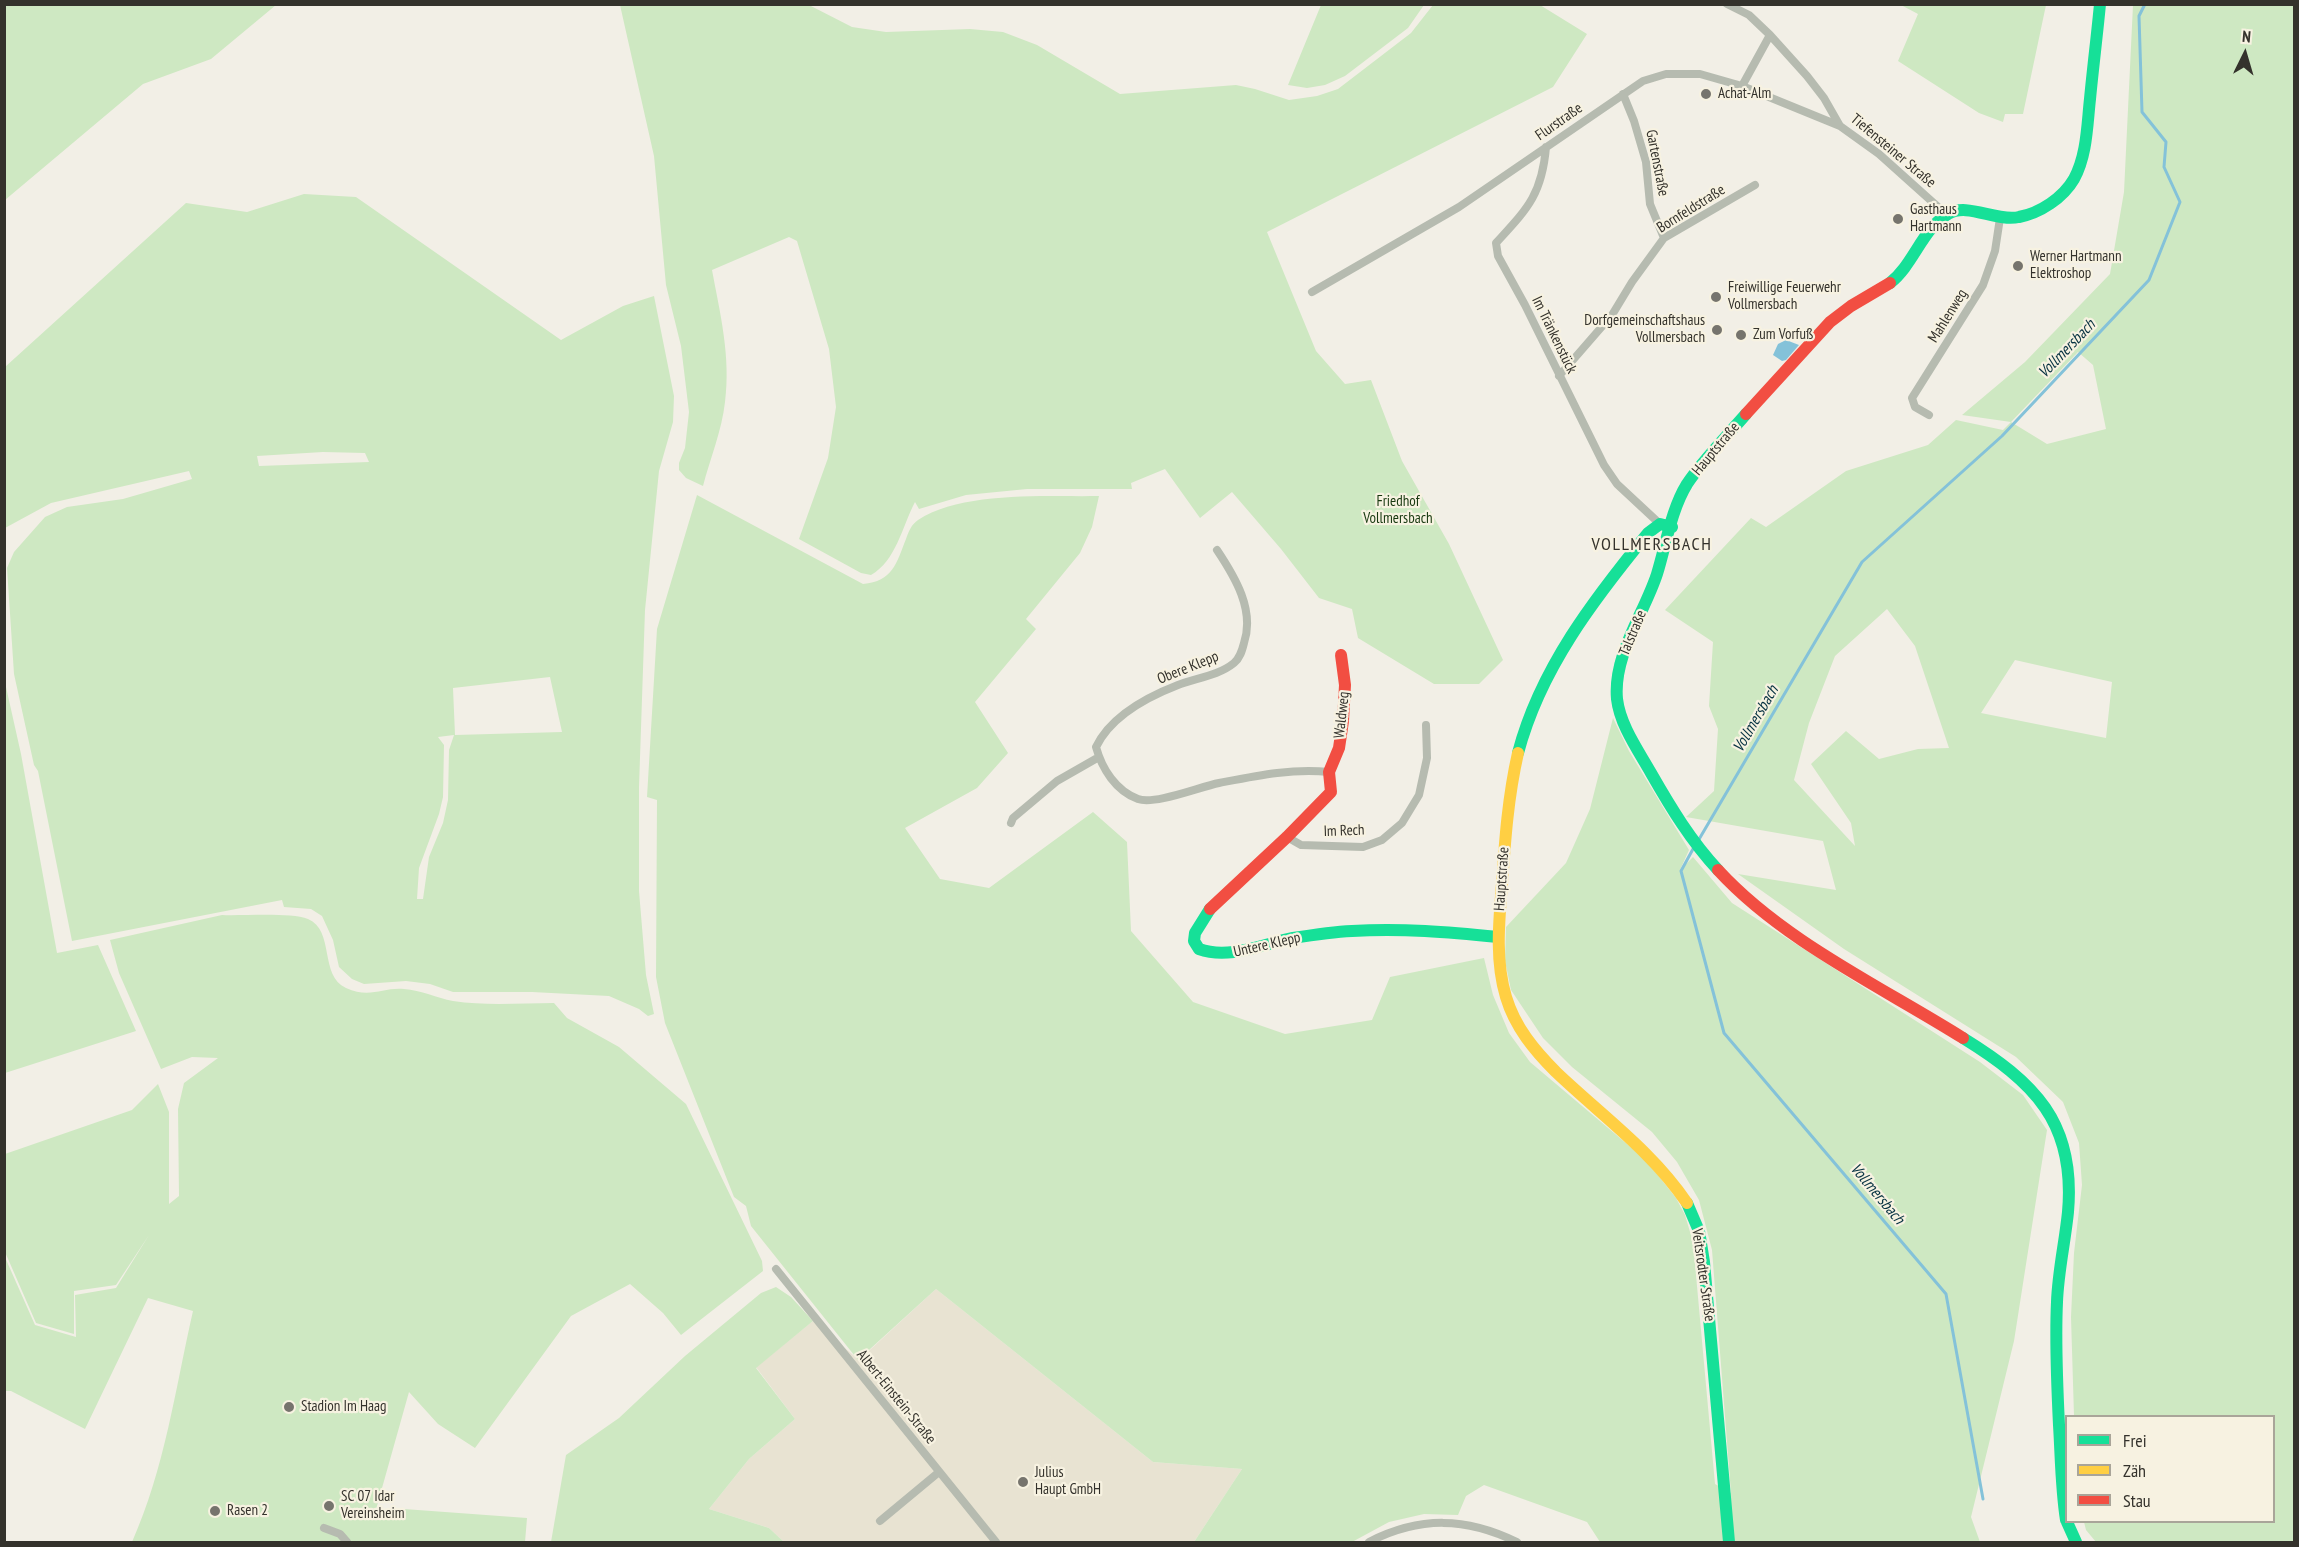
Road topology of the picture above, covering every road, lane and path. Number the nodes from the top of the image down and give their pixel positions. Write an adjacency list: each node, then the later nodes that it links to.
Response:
1 (1727, 4): 3 (street, Tiefensteiner Straße)
2 (2100, 4): 10 (main road)
3 (1770, 35): 4 (street); 6 (street, Tiefensteiner Straße)
4 (1742, 86): 5 (street, Flurstraße); 6 (street, Flurstraße)
5 (1623, 94): 7 (street, Flurstraße); 11 (street, Gartenstraße)
6 (1840, 126): 9 (street, Tiefensteiner Straße)
7 (1546, 147): 12 (street, Flurstraße); 13 (street, Im Tränkenstück)
8 (1755, 185): 11 (street, Bornfeldstraße)
9 (1947, 214): 10 (main road); 15 (main road, Hauptstraße)
10 (2000, 218): 14 (street, Mahlenweg)
11 (1664, 238): 13 (street, Bornfeldstraße)
12 (1312, 292)
13 (1559, 375): 15 (street, Im Tränkenstück)
14 (1929, 416)
15 (1666, 525): 23 (main road, Hauptstraße); 26 (main road, Talstraße)
16 (1216, 550): 19 (street, Obere Klepp)
17 (1341, 655): 20 (main road, Waldweg)
18 (1426, 725): 22 (street, Im Rech)
19 (1099, 757): 20 (street); 21 (street)
20 (1329, 772): 22 (main road, Untere Klepp)
21 (1011, 823)
22 (1287, 837): 23 (main road, Untere Klepp)
23 (1498, 937): 34 (main road, Veitsrodter Straße)
24 (776, 1269): 25 (street, Albert-Einstein-Straße)
25 (939, 1472): 27 (street); 31 (street, Albert-Einstein-Straße)
26 (2065, 1509)
27 (880, 1521)
28 (2068, 1523): 35 (main road, Talstraße)
29 (324, 1528): 30 (street)
30 (347, 1542)
31 (996, 1542)
32 (1369, 1542): 33 (street)
33 (1517, 1542)
34 (1729, 1542)
35 (2076, 1542)

